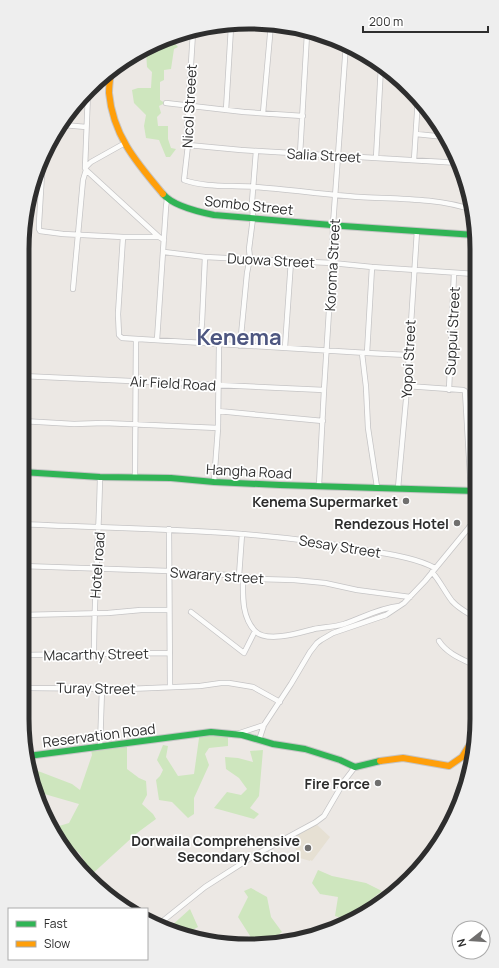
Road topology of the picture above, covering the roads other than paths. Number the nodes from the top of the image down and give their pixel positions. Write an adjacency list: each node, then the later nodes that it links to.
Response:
1 (231, 30): 12 (street)
2 (270, 30): 13 (street)
3 (193, 37): 10 (street, Nicol Streeet)
4 (307, 37): 14 (street)
5 (345, 51): 23 (street, Koroma Street)
6 (381, 72): 24 (street)
7 (110, 79): 19 (main road, Sombo Street)
8 (88, 100): 16 (street)
9 (166, 103): 10 (street)
10 (188, 106): 12 (street); 20 (street, Nicol Streeet)
11 (417, 107): 17 (street)
12 (226, 110): 13 (street)
13 (263, 113): 14 (street)
14 (303, 116): 22 (street)
15 (67, 125): 16 (street)
16 (86, 127): 27 (street)
17 (416, 134): 18 (street); 25 (street)
18 (438, 136)
19 (125, 144): 27 (street); 31 (main road, Sombo Street)
20 (188, 145): 21 (street, Salia Street); 29 (street, Nicol Streeet)
21 (256, 151): 22 (street, Salia Street); 29 (street)
22 (300, 154): 23 (street, Salia Street)
23 (338, 155): 24 (street, Salia Street); 30 (street, Koroma Street)
24 (376, 158): 25 (street, Salia Street)
25 (414, 160): 26 (street, Salia Street)
26 (452, 162)
27 (86, 169): 36 (street); 39 (street)
28 (42, 176): 36 (street)
29 (253, 187): 30 (street); 33 (street)
30 (336, 194): 32 (street); 34 (street, Koroma Street)
31 (167, 199): 33 (main road, Sombo Street); 39 (street)
32 (466, 208)
33 (253, 218): 34 (main road, Sombo Street); 42 (street)
34 (333, 226): 35 (main road, Sombo Street); 44 (street, Koroma Street)
35 (417, 230): 37 (main road, Sombo Street); 46 (street, Yopoi Street)
36 (78, 234): 38 (street); 49 (street)
37 (470, 235)
38 (123, 237): 39 (street); 50 (street)
39 (161, 238): 40 (street)
40 (164, 252): 41 (street, Duowa Street); 51 (street)
41 (205, 257): 42 (street, Duowa Street); 52 (street)
42 (250, 258): 43 (street, Duowa Street); 54 (street)
43 (291, 261): 44 (street, Duowa Street); 55 (street)
44 (332, 263): 45 (street, Duowa Street); 56 (street, Koroma Street)
45 (372, 268): 46 (street, Duowa Street); 58 (street)
46 (413, 270): 47 (street, Duowa Street); 59 (street, Yopoi Street)
47 (454, 273): 48 (street, Duowa Street); 65 (street, Suppui Street)
48 (470, 274)
49 (73, 289)
50 (136, 339): 51 (street); 61 (street)
51 (157, 340): 52 (street)
52 (200, 344): 53 (street)
53 (219, 344): 54 (street); 62 (street)
54 (240, 346): 55 (street)
55 (285, 347): 56 (street)
56 (327, 350): 57 (street); 64 (street, Koroma Street)
57 (362, 353): 58 (street); 77 (street)
58 (367, 354): 59 (street)
59 (408, 354): 63 (street, Yopoi Street)
60 (29, 376): 61 (street, Air Field Road)
61 (135, 382): 62 (street, Air Field Road); 69 (street)
62 (218, 385): 64 (street, Air Field Road); 66 (street)
63 (407, 386): 65 (street); 78 (street, Yopoi Street)
64 (324, 390): 68 (street, Koroma Street)
65 (449, 390): 71 (street)
66 (218, 411): 68 (street); 70 (street)
67 (29, 421): 69 (street)
68 (323, 421): 76 (street, Koroma Street)
69 (135, 425): 70 (street); 74 (street)
70 (218, 428): 75 (street)
71 (470, 449)
72 (29, 472): 73 (main road, Hangha Road)
73 (100, 476): 74 (main road, Hangha Road); 81 (street, Hotel road)
74 (135, 476): 75 (main road, Hangha Road)
75 (214, 482): 76 (main road, Hangha Road)
76 (319, 485): 77 (main road, Hangha Road)
77 (377, 487): 78 (main road, Hangha Road)
78 (398, 488): 79 (main road, Hangha Road)
79 (470, 491)
80 (29, 524): 81 (street, Sesay Street)
81 (100, 526): 83 (street, Sesay Street); 86 (street, Hotel road)
82 (469, 527): 87 (street)
83 (169, 529): 84 (street, Sesay Street); 88 (street)
84 (242, 534): 87 (street, Sesay Street); 89 (street)
85 (29, 566): 86 (street, Swarary street)
86 (96, 569): 88 (street, Swarary street); 93 (street, Hotel road)
87 (433, 570): 90 (street); 96 (street)
88 (170, 571): 89 (street, Swarary street); 92 (street)
89 (241, 576): 90 (street, Swarary street); 98 (street)
90 (410, 597): 91 (street)
91 (400, 606): 97 (street); 99 (street)
92 (170, 610): 93 (street); 102 (street)
93 (94, 612): 95 (street); 101 (street, Hotel road)
94 (191, 612): 98 (street)
95 (29, 615)
96 (470, 615)
97 (330, 626): 98 (street); 99 (street)
98 (255, 631)
99 (332, 633): 108 (street)
100 (439, 641): 104 (street)
101 (94, 653): 102 (street, Macarthy Street); 103 (street, Macarthy Street)
102 (170, 653): 105 (street)
103 (29, 655)
104 (470, 663)
105 (170, 686): 107 (street, Turay Street); 108 (street, Turay Street)
106 (29, 688): 107 (street, Turay Street)
107 (102, 689): 112 (street)
108 (280, 702): 109 (street)
109 (264, 725): 110 (street); 111 (street)
110 (236, 734): 111 (main road, Reservation Road); 112 (main road, Reservation Road)
111 (259, 740): 115 (main road, Reservation Road)
112 (100, 747): 114 (main road, Reservation Road)
113 (468, 749): 115 (main road)
114 (32, 755)
115 (355, 767): 116 (street)
116 (163, 921)

